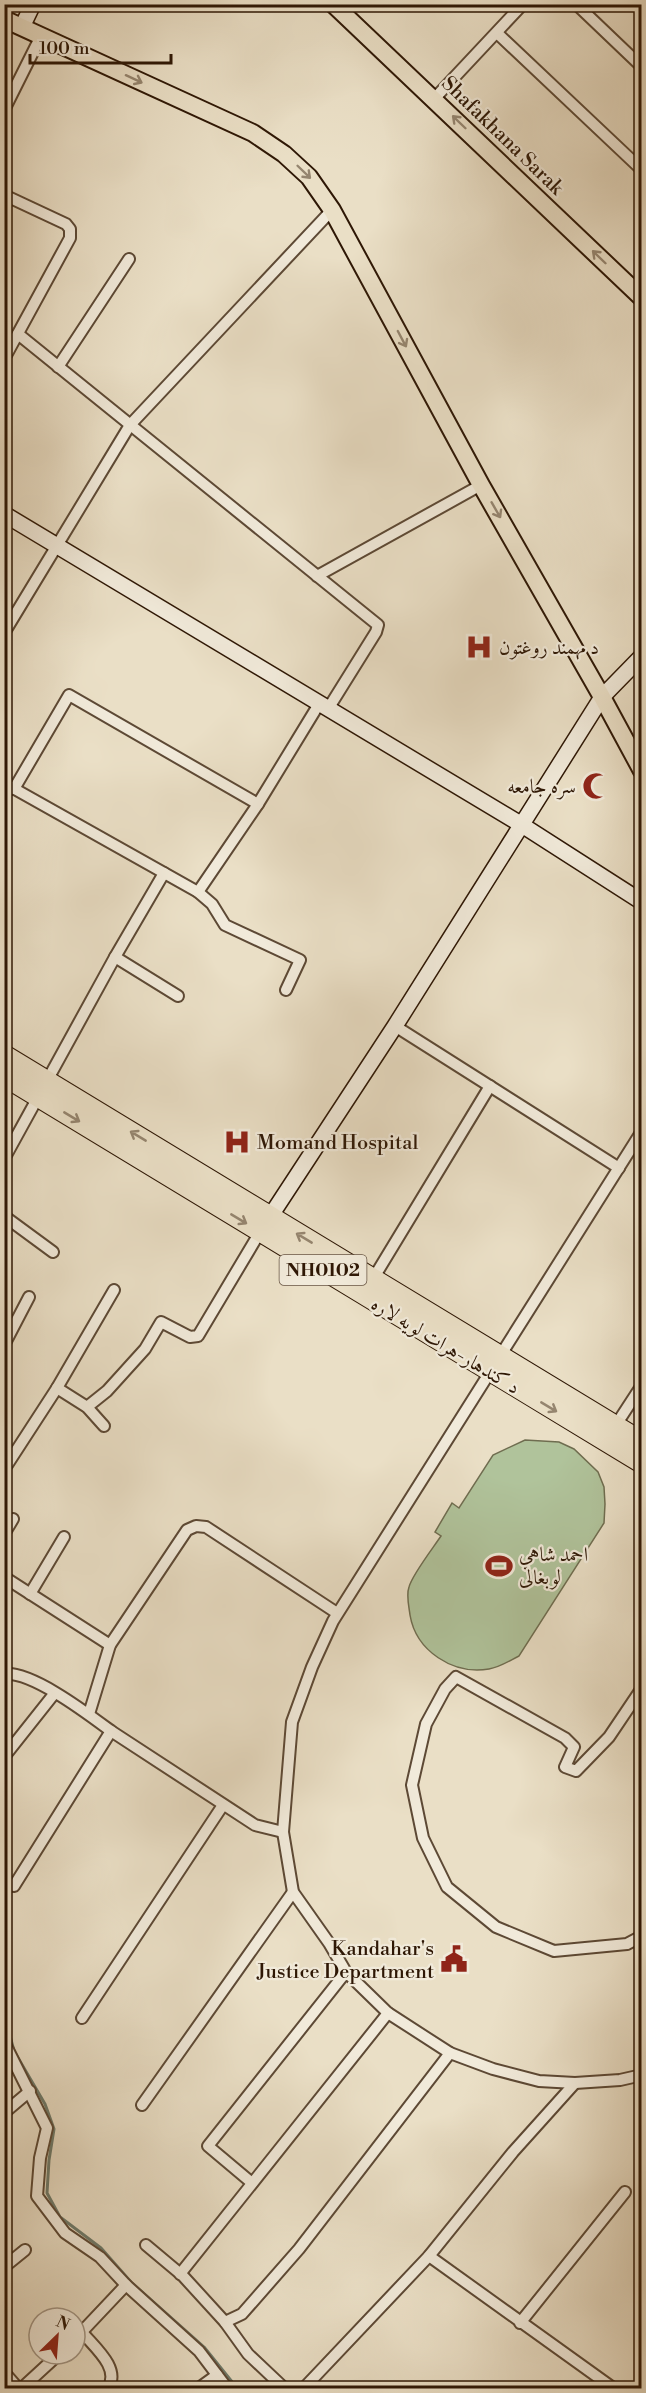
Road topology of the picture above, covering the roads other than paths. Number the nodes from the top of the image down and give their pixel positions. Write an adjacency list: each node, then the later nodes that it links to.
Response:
1 (33, 4): 6 (street)
2 (333, 4): 10 (main road, Shafakhana Sarak)
3 (523, 4): 7 (street)
4 (576, 4): 9 (street)
5 (4, 19): 6 (main road)
6 (22, 27): 8 (main road)
7 (497, 33): 10 (street); 12 (street)
8 (41, 36): 11 (street); 14 (main road, one-way to 14)
9 (642, 67)
10 (434, 99): 16 (main road, Shafakhana Sarak, one-way to 10)
11 (4, 110)
12 (642, 170)
13 (4, 195): 17 (street)
14 (332, 210): 20 (street); 21 (main road, one-way to 21)
15 (129, 259): 19 (street)
16 (642, 298)
17 (18, 334): 18 (street); 19 (street)
18 (4, 359)
19 (58, 367): 20 (street)
20 (130, 425): 23 (street); 24 (street)
21 (481, 484): 24 (street); 27 (main road, one-way to 27)
22 (4, 514): 23 (street)
23 (57, 545): 25 (street); 28 (street)
24 (317, 576): 28 (street)
25 (4, 633)
26 (642, 656): 27 (street)
27 (602, 698): 29 (main road); 32 (street)
28 (323, 707): 31 (street); 32 (street)
29 (642, 771)
30 (9, 786): 31 (street); 33 (street)
31 (258, 804): 34 (street)
32 (522, 825): 35 (street); 39 (street)
33 (164, 873): 34 (street); 36 (street)
34 (198, 892): 37 (street)
35 (642, 902)
36 (115, 957): 38 (street); 43 (street)
37 (286, 990)
38 (178, 996)
39 (395, 1026): 42 (street); 48 (street)
40 (4, 1055): 43 (highway, د کندهار-هرات لويه لاره / NH0102)
41 (4, 1076): 43 (highway, د کندهار-هرات لويه لاره / NH0102)
42 (490, 1086): 46 (street); 50 (street)
43 (43, 1089): 45 (street); 48 (highway, د کندهار-هرات لويه لاره / NH0102)
44 (642, 1131): 46 (street)
45 (4, 1159)
46 (619, 1168): 54 (street)
47 (4, 1216): 49 (street)
48 (265, 1224): 50 (highway, د کندهار-هرات لويه لاره / NH0102, one-way to 48); 54 (highway, د کندهار-هرات لويه لاره / NH0102); 57 (street)
49 (53, 1252)
50 (373, 1279): 54 (highway, د کندهار-هرات لويه لاره / NH0102)
51 (114, 1290): 56 (street)
52 (29, 1297): 53 (street)
53 (4, 1345)
54 (494, 1363): 59 (highway, د کندهار-هرات لويه لاره / NH0102); 68 (street)
55 (642, 1385): 59 (street)
56 (57, 1388): 57 (street); 62 (street)
57 (87, 1407): 58 (street)
58 (104, 1426)
59 (611, 1434): 60 (highway, د کندهار-هرات لويه لاره / NH0102); 61 (highway, د کندهار-هرات لويه لاره / NH0102)
60 (642, 1442)
61 (642, 1463)
62 (7, 1465)
63 (13, 1519): 64 (street)
64 (4, 1534)
65 (64, 1537): 67 (street)
66 (4, 1577): 67 (street)
67 (30, 1594): 69 (street)
68 (338, 1613): 69 (street); 77 (street)
69 (110, 1645): 73 (street)
70 (4, 1674): 72 (street)
71 (642, 1688): 80 (street)
72 (54, 1694): 73 (street); 75 (street)
73 (89, 1714): 74 (street)
74 (111, 1731): 76 (street); 78 (street)
75 (4, 1757)
76 (223, 1805): 77 (street); 83 (street)
77 (283, 1832): 79 (street)
78 (14, 1886)
79 (293, 1892): 81 (street); 89 (street)
80 (642, 1935)
81 (346, 1972): 82 (street); 91 (street)
82 (388, 2013): 85 (street); 91 (street)
83 (82, 2018)
84 (4, 2042): 88 (street)
85 (450, 2053): 87 (street); 99 (street)
86 (642, 2075): 87 (street)
87 (575, 2083): 95 (street)
88 (30, 2091): 90 (street); 98 (street)
89 (142, 2105)
90 (4, 2113)
91 (252, 2183): 97 (street)
92 (625, 2192): 100 (street)
93 (146, 2245): 97 (street)
94 (25, 2250): 96 (street)
95 (429, 2256): 100 (street); 112 (street)
96 (4, 2267)
97 (180, 2274): 99 (street)
98 (126, 2284): 101 (street); 105 (street)
99 (225, 2322): 111 (street)
100 (520, 2324): 113 (street)
101 (87, 2327)
102 (87, 2344): 108 (street)
103 (46, 2366): 107 (street)
104 (4, 2372): 106 (street)
105 (217, 2375): 109 (street); 110 (street)
106 (18, 2388)
107 (22, 2388)
108 (108, 2388)
109 (199, 2388)
110 (227, 2388)
111 (284, 2388)
112 (304, 2388)
113 (613, 2388)

